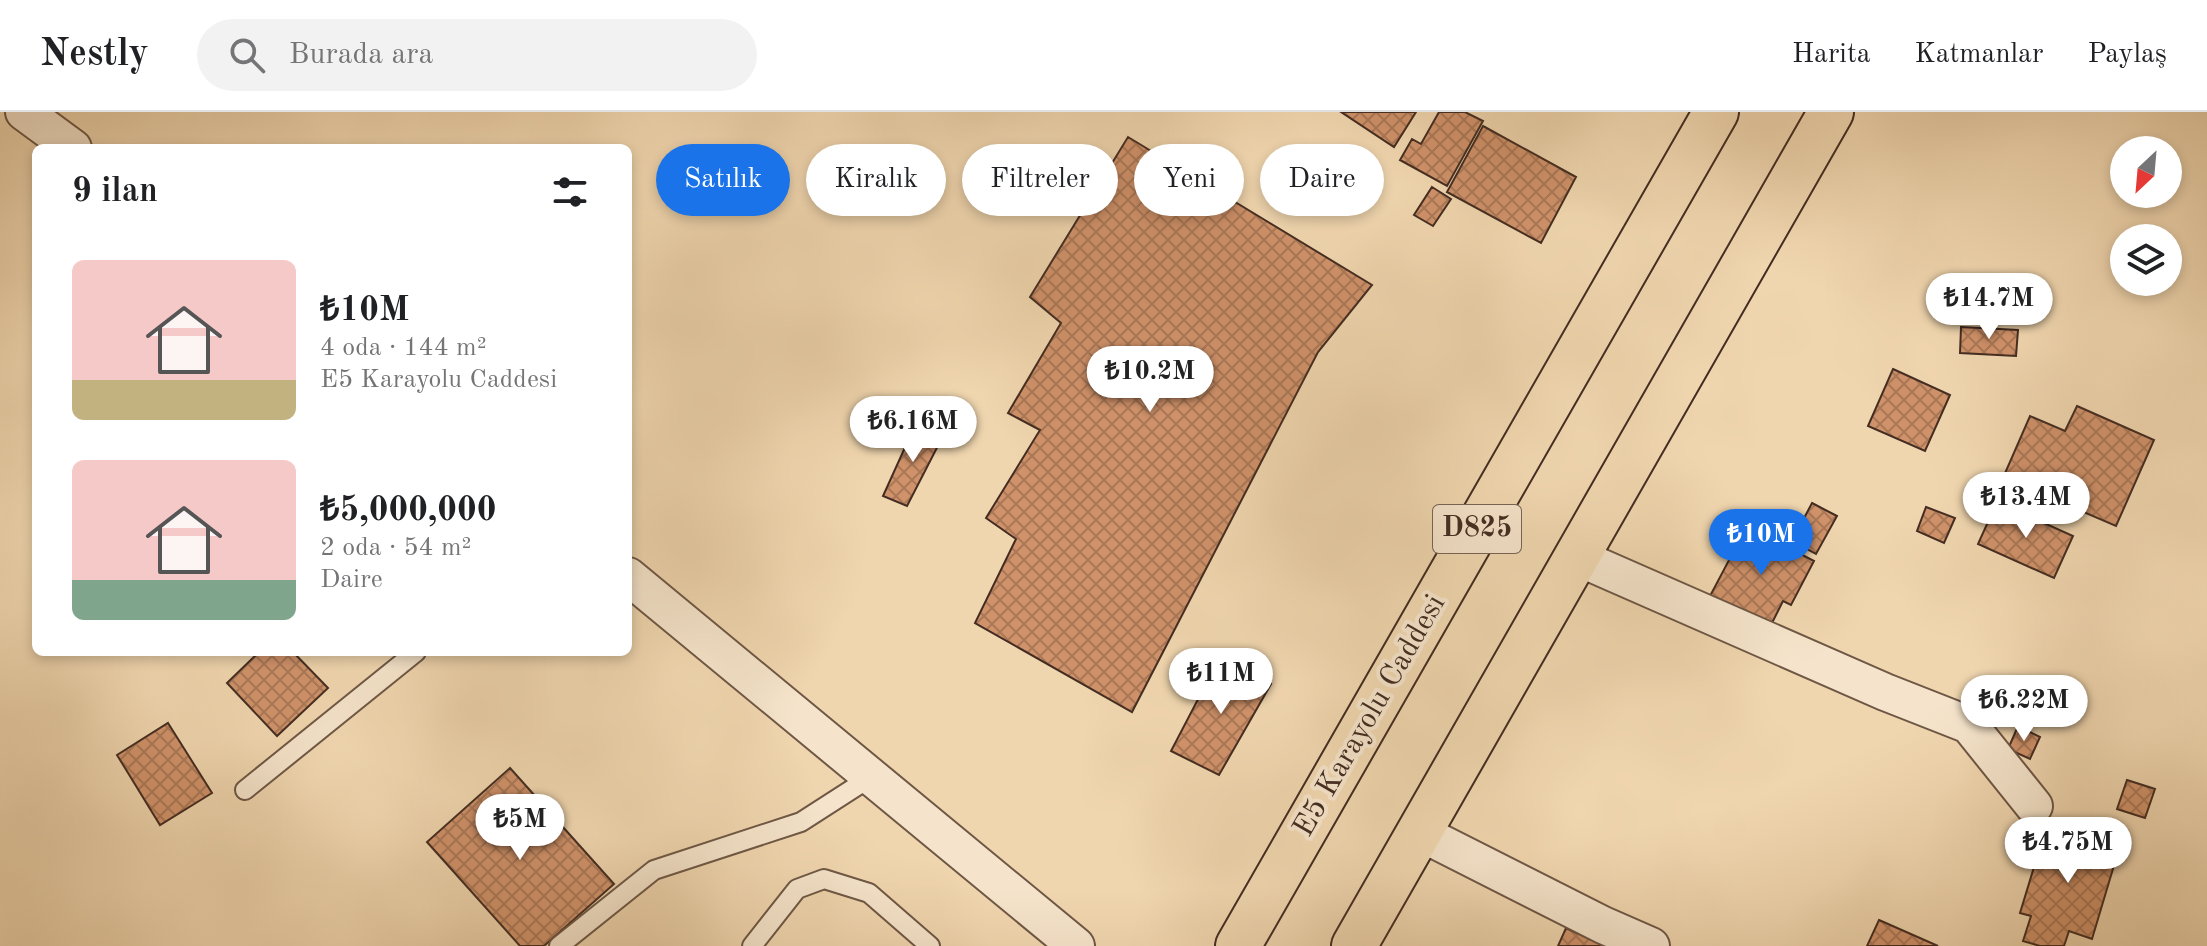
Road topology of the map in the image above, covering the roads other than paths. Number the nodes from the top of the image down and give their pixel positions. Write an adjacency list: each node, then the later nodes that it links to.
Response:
1 (24, 112): 4 (street)
2 (1716, 112): 16 (highway, E5 Karayolu Caddesi / D825)
3 (1831, 112): 5 (highway)
4 (68, 144)
5 (1577, 557): 10 (street); 11 (highway)
6 (632, 579): 8 (street)
7 (411, 656): 9 (lane)
8 (871, 777): 12 (lane); 15 (street)
9 (245, 790)
10 (2034, 806)
11 (1419, 832): 17 (highway); 18 (street)
12 (559, 946)
13 (752, 946): 14 (lane)
14 (930, 946)
15 (1076, 946)
16 (1238, 946)
17 (1354, 946)
18 (1651, 946)

